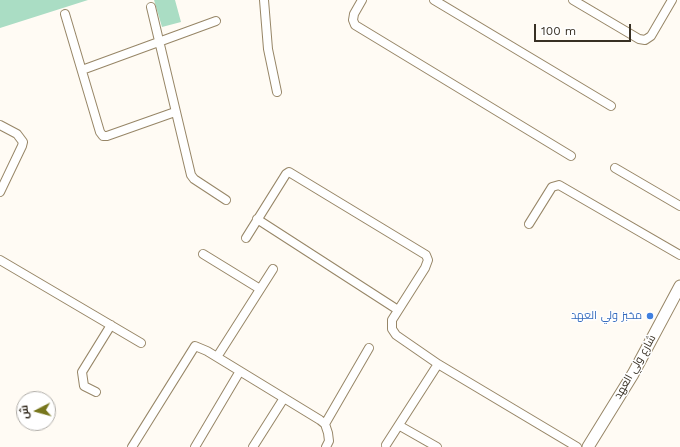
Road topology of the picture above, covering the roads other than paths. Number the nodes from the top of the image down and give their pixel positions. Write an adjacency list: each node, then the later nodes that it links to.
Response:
1 (264, 0): 12 (street)
2 (362, 0): 16 (street)
3 (434, 0): 6 (street)
4 (573, 0): 5 (street)
5 (672, 0)
6 (448, 3): 13 (street)
7 (151, 7): 10 (street)
8 (65, 14): 11 (street)
9 (216, 21): 10 (street)
10 (159, 42): 11 (street); 14 (street)
11 (82, 70): 14 (street)
12 (277, 92)
13 (611, 106)
14 (175, 112): 19 (street)
15 (0, 125): 18 (street)
16 (571, 156)
17 (615, 168): 20 (street)
18 (1, 188)
19 (226, 200)
20 (680, 206)
21 (257, 219): 23 (street); 30 (street); 30 (street)
22 (529, 224): 25 (street)
23 (246, 238)
24 (204, 254): 29 (street)
25 (680, 255)
26 (0, 260): 31 (street)
27 (273, 269): 29 (street)
28 (680, 286): 48 (main road, شارع ولي العهد)
29 (260, 289): 34 (street)
30 (398, 310): 35 (street)
31 (112, 326): 32 (street); 37 (street)
32 (141, 343)
33 (369, 348): 39 (street)
34 (217, 357): 36 (street); 42 (street)
35 (438, 364): 40 (street); 47 (street)
36 (240, 371): 38 (street); 43 (street)
37 (96, 392)
38 (284, 398): 39 (street); 44 (street)
39 (325, 424): 45 (street)
40 (400, 426): 41 (street); 46 (street)
41 (386, 445)
42 (132, 447)
43 (195, 447)
44 (253, 447)
45 (326, 447)
46 (437, 447)
47 (577, 447)
48 (588, 447)

